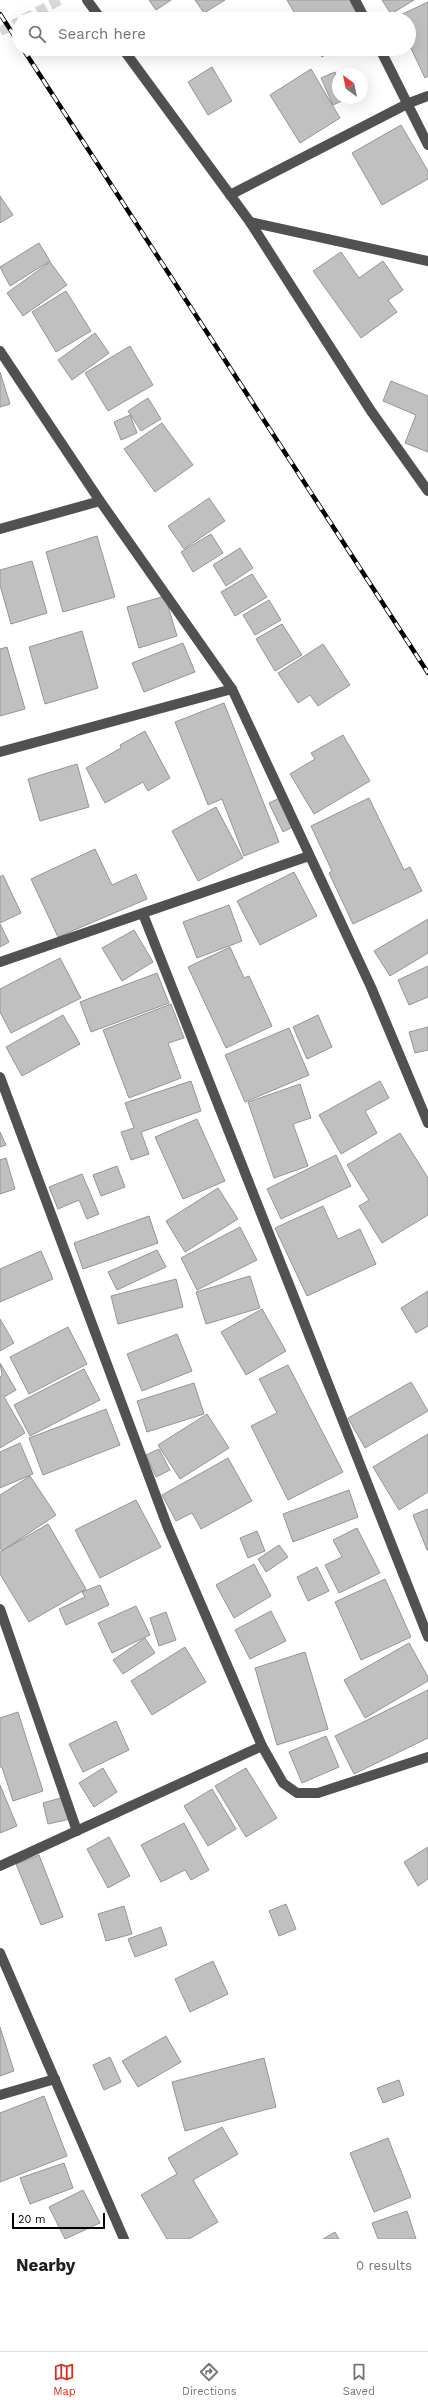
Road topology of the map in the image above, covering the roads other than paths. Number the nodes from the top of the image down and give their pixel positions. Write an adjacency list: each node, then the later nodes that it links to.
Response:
1 (87, 0): 3 (street)
2 (355, 0): 4 (street)
3 (96, 12)
4 (361, 12)
5 (128, 56): 10 (street)
6 (384, 56): 8 (street)
7 (428, 96): 8 (street)
8 (409, 103): 9 (street); 10 (street)
9 (428, 145)
10 (230, 195): 11 (street)
11 (250, 222): 12 (street); 14 (street)
12 (428, 261)
13 (0, 351): 15 (street)
14 (428, 491)
15 (100, 500): 16 (street); 17 (street)
16 (0, 529)
17 (232, 689): 18 (street); 19 (street)
18 (0, 752)
19 (309, 856): 20 (street); 23 (street)
20 (143, 914): 21 (street); 25 (street)
21 (0, 962)
22 (0, 1077): 26 (street)
23 (428, 1123)
24 (0, 1609): 28 (street)
25 (428, 1637)
26 (262, 1746): 27 (street); 28 (street)
27 (428, 1757)
28 (77, 1831): 29 (street)
29 (0, 1866)
30 (0, 1953): 31 (street)
31 (55, 2078): 32 (street); 33 (street)
32 (0, 2095)
33 (124, 2239)

